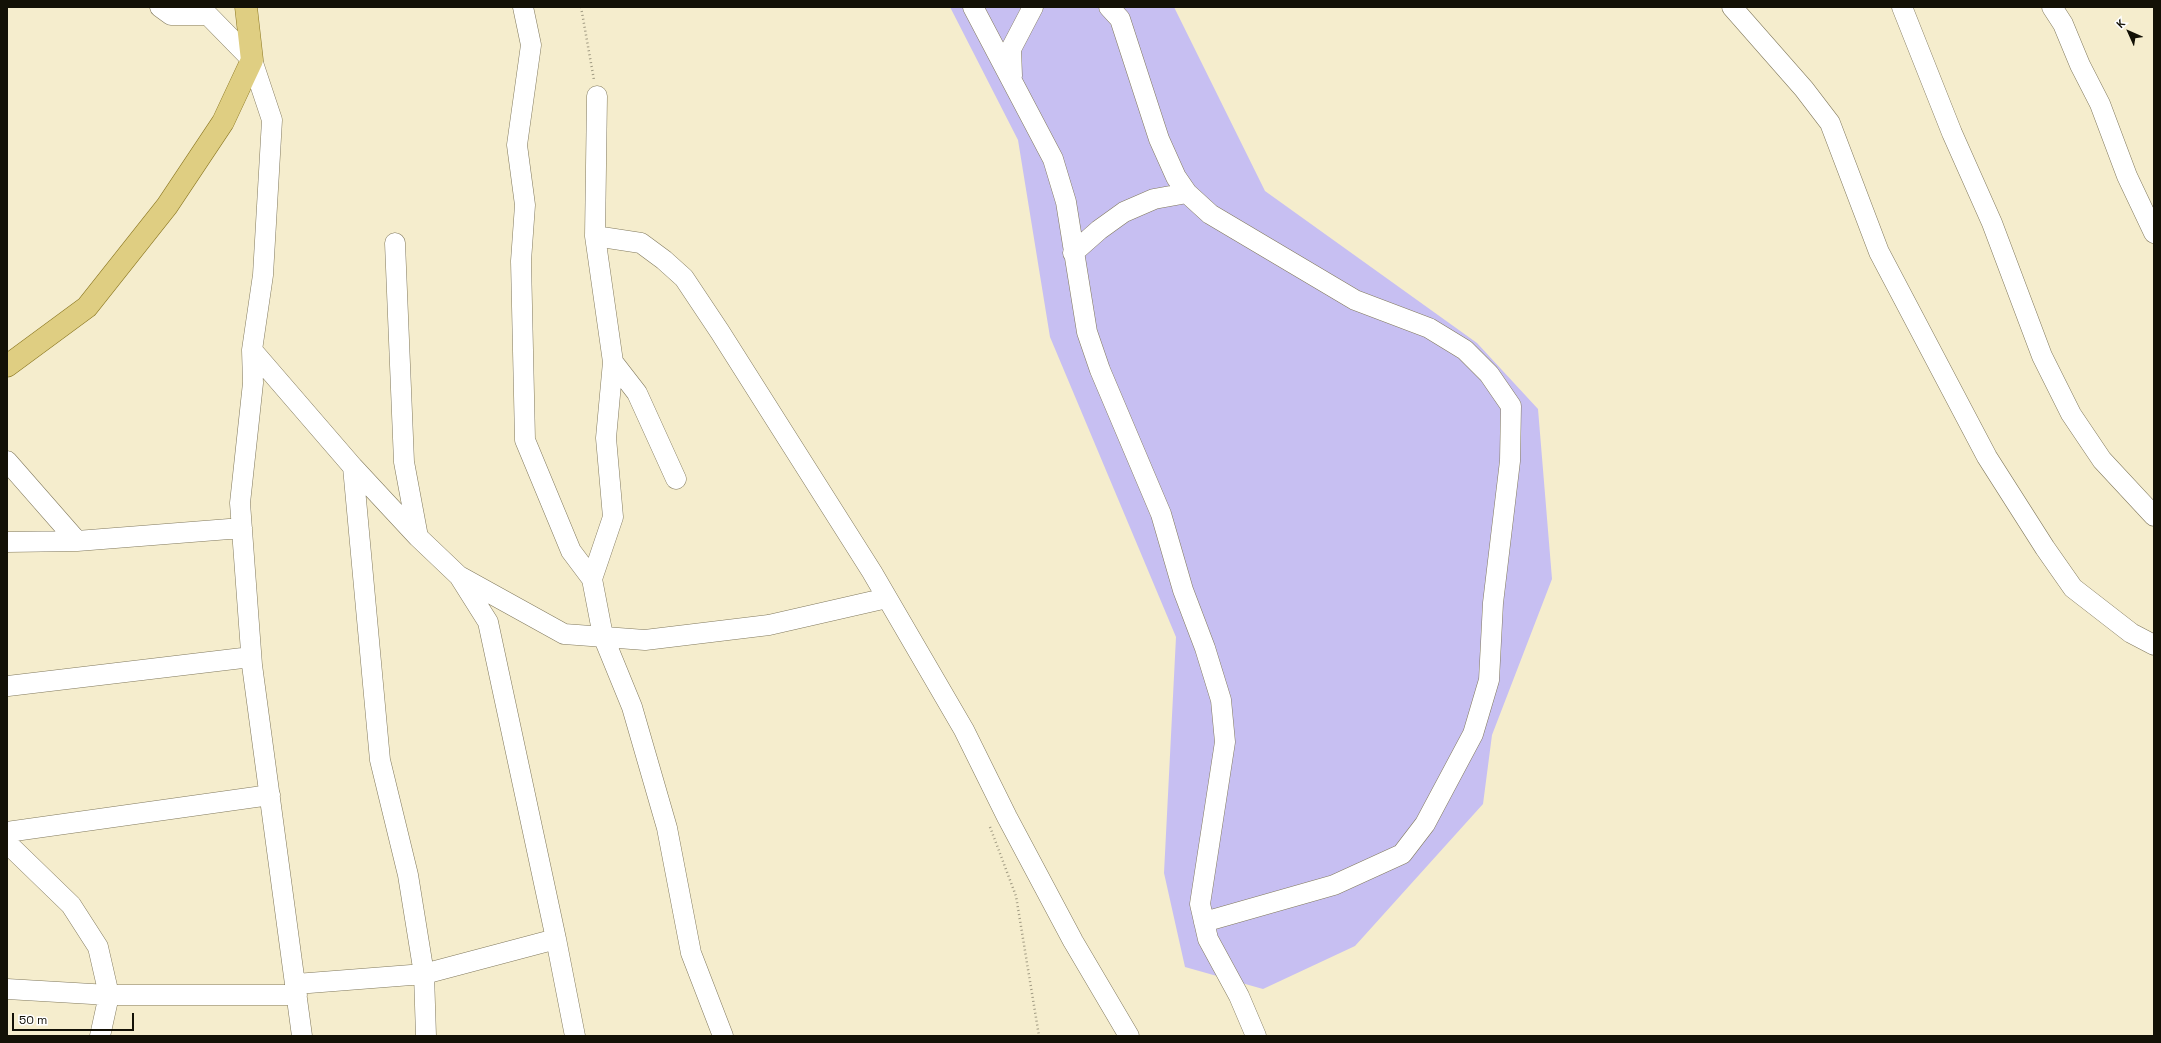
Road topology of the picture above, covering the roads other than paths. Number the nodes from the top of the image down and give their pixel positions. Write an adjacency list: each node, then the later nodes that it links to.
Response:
1 (160, 7): 10 (street)
2 (246, 7): 10 (main road)
3 (523, 7): 30 (street)
4 (973, 7): 11 (street)
5 (1033, 7): 11 (street)
6 (1109, 7): 13 (street)
7 (1732, 7): 33 (street)
8 (1902, 7): 24 (street)
9 (2052, 7): 14 (street)
10 (252, 60): 18 (street); 20 (main road)
11 (1012, 82): 17 (street)
12 (597, 96): 15 (street)
13 (1187, 193): 17 (street); 39 (street)
14 (2154, 233)
15 (595, 236): 19 (street); 31 (street)
16 (395, 243): 26 (street)
17 (1073, 253): 39 (street)
18 (252, 350): 22 (street); 25 (street)
19 (613, 362): 23 (street); 30 (street)
20 (7, 366)
21 (7, 461): 27 (street)
22 (354, 467): 26 (street); 41 (street)
23 (676, 480)
24 (2154, 516)
25 (242, 528): 27 (street); 34 (street)
26 (418, 537): 29 (street)
27 (76, 541): 28 (street)
28 (7, 542)
29 (459, 576): 32 (street); 40 (street)
30 (592, 579): 32 (street)
31 (887, 598): 32 (street); 50 (street)
32 (603, 636): 49 (street)
33 (2154, 645)
34 (251, 657): 35 (street); 36 (street)
35 (7, 688)
36 (270, 795): 37 (street); 42 (street)
37 (7, 832)
38 (7, 843): 44 (street)
39 (1204, 922): 51 (street)
40 (556, 939): 41 (street); 48 (street)
41 (424, 974): 42 (street); 47 (street)
42 (297, 989): 44 (street); 46 (street)
43 (7, 990): 44 (street)
44 (109, 995): 45 (street)
45 (100, 1036)
46 (302, 1036)
47 (426, 1036)
48 (574, 1036)
49 (723, 1036)
50 (1129, 1036)
51 (1256, 1036)

